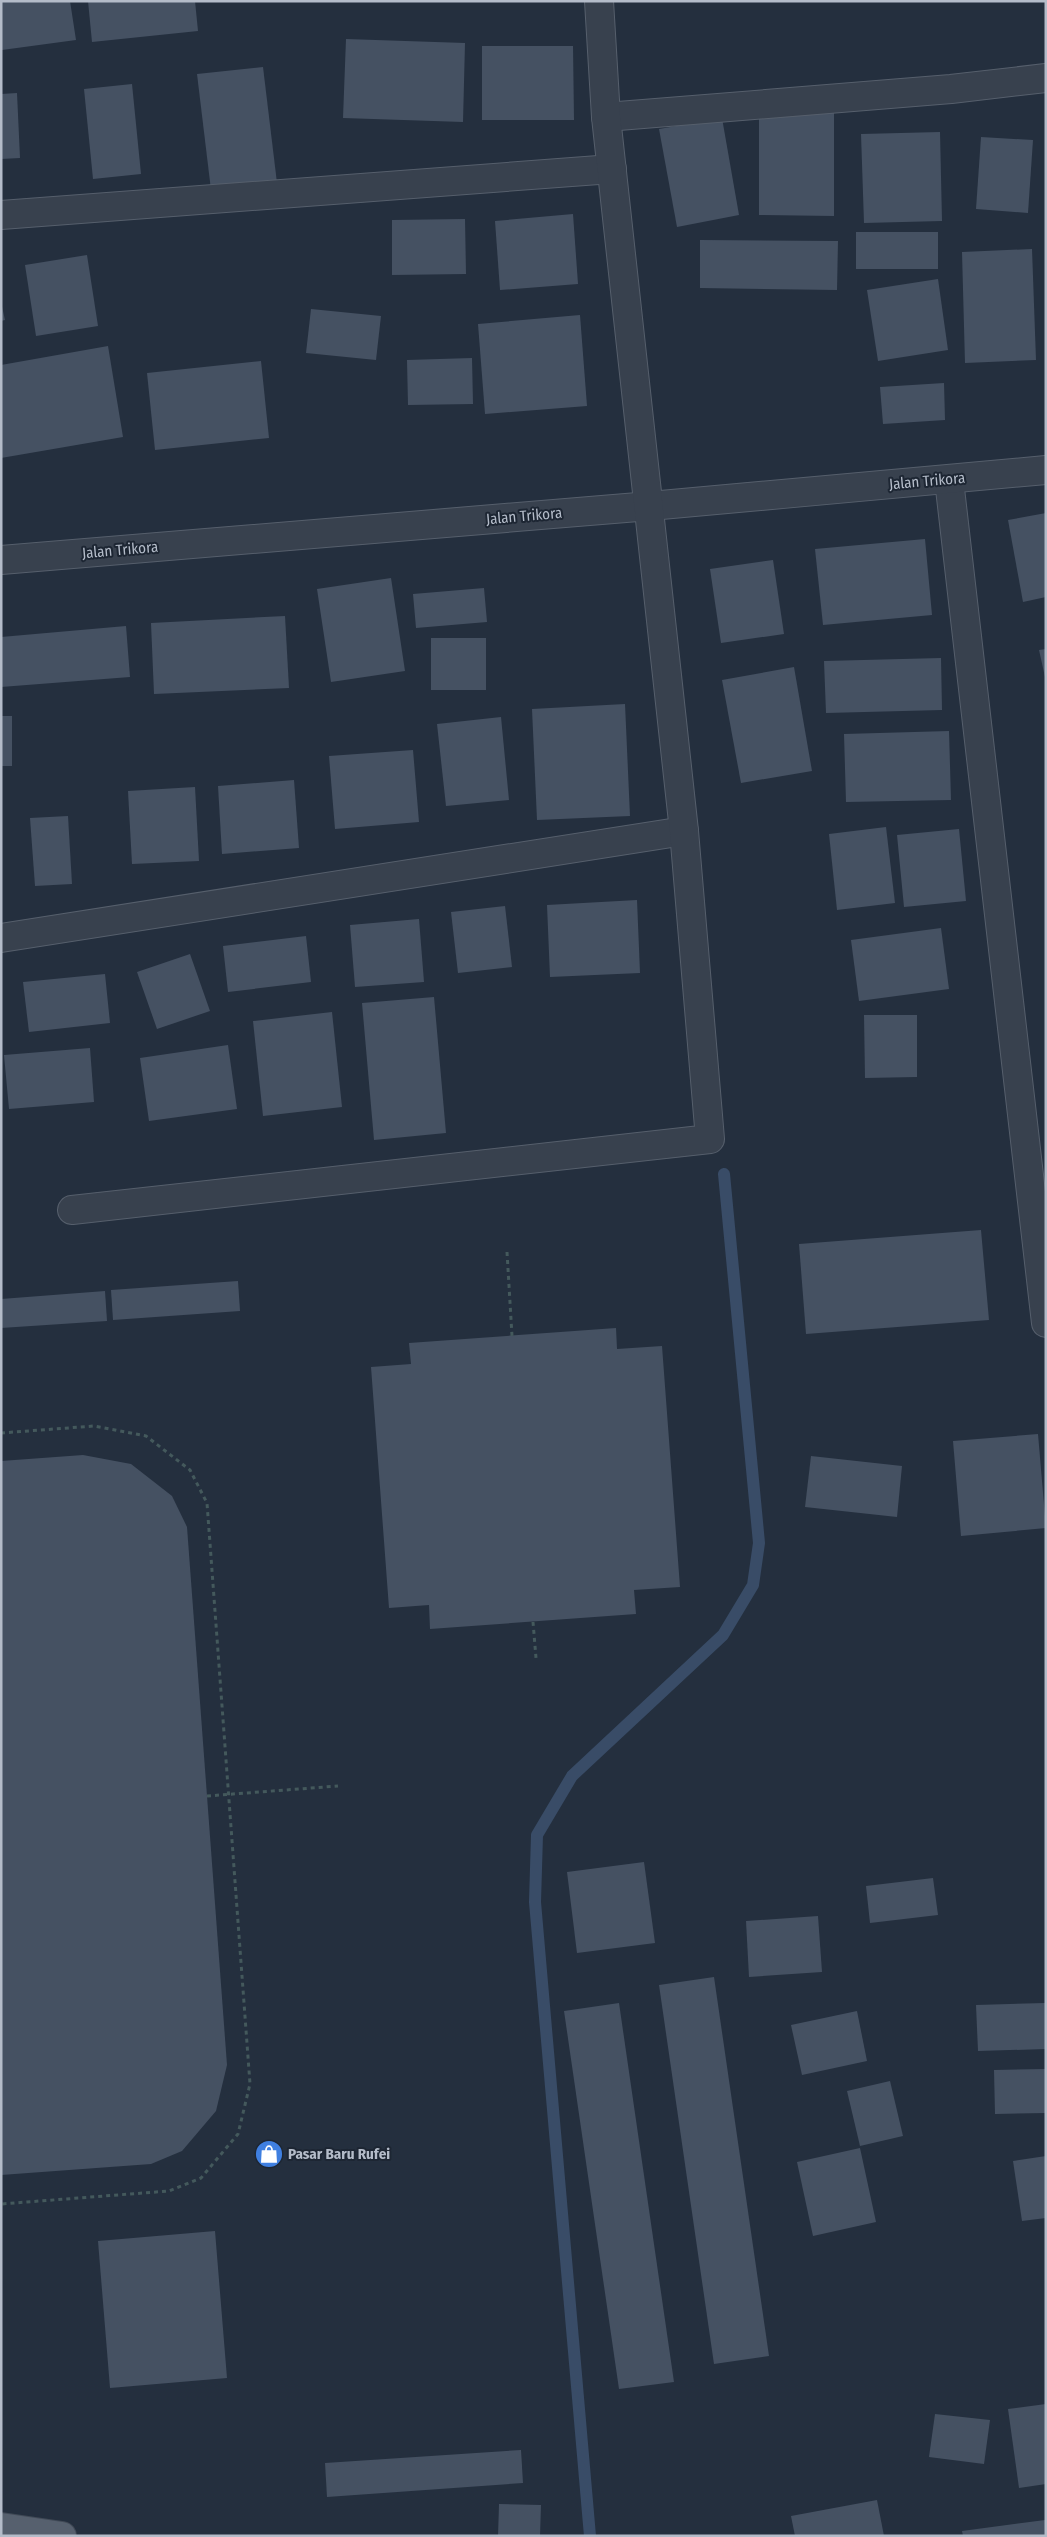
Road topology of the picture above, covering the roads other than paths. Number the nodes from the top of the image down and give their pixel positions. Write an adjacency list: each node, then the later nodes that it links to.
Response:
1 (599, 1): 3 (street)
2 (1046, 78): 3 (street)
3 (606, 117): 4 (street)
4 (612, 169): 5 (street); 8 (street)
5 (1, 215)
6 (1046, 470): 7 (street, Jalan Trikora)
7 (949, 480): 8 (street, Jalan Trikora); 13 (street)
8 (650, 506): 9 (street, Jalan Trikora); 10 (street)
9 (1, 560)
10 (684, 830): 11 (street); 12 (street)
11 (1, 938)
12 (72, 1210)
13 (1046, 1323)
14 (1, 2527): 15 (main road)
15 (62, 2536)

